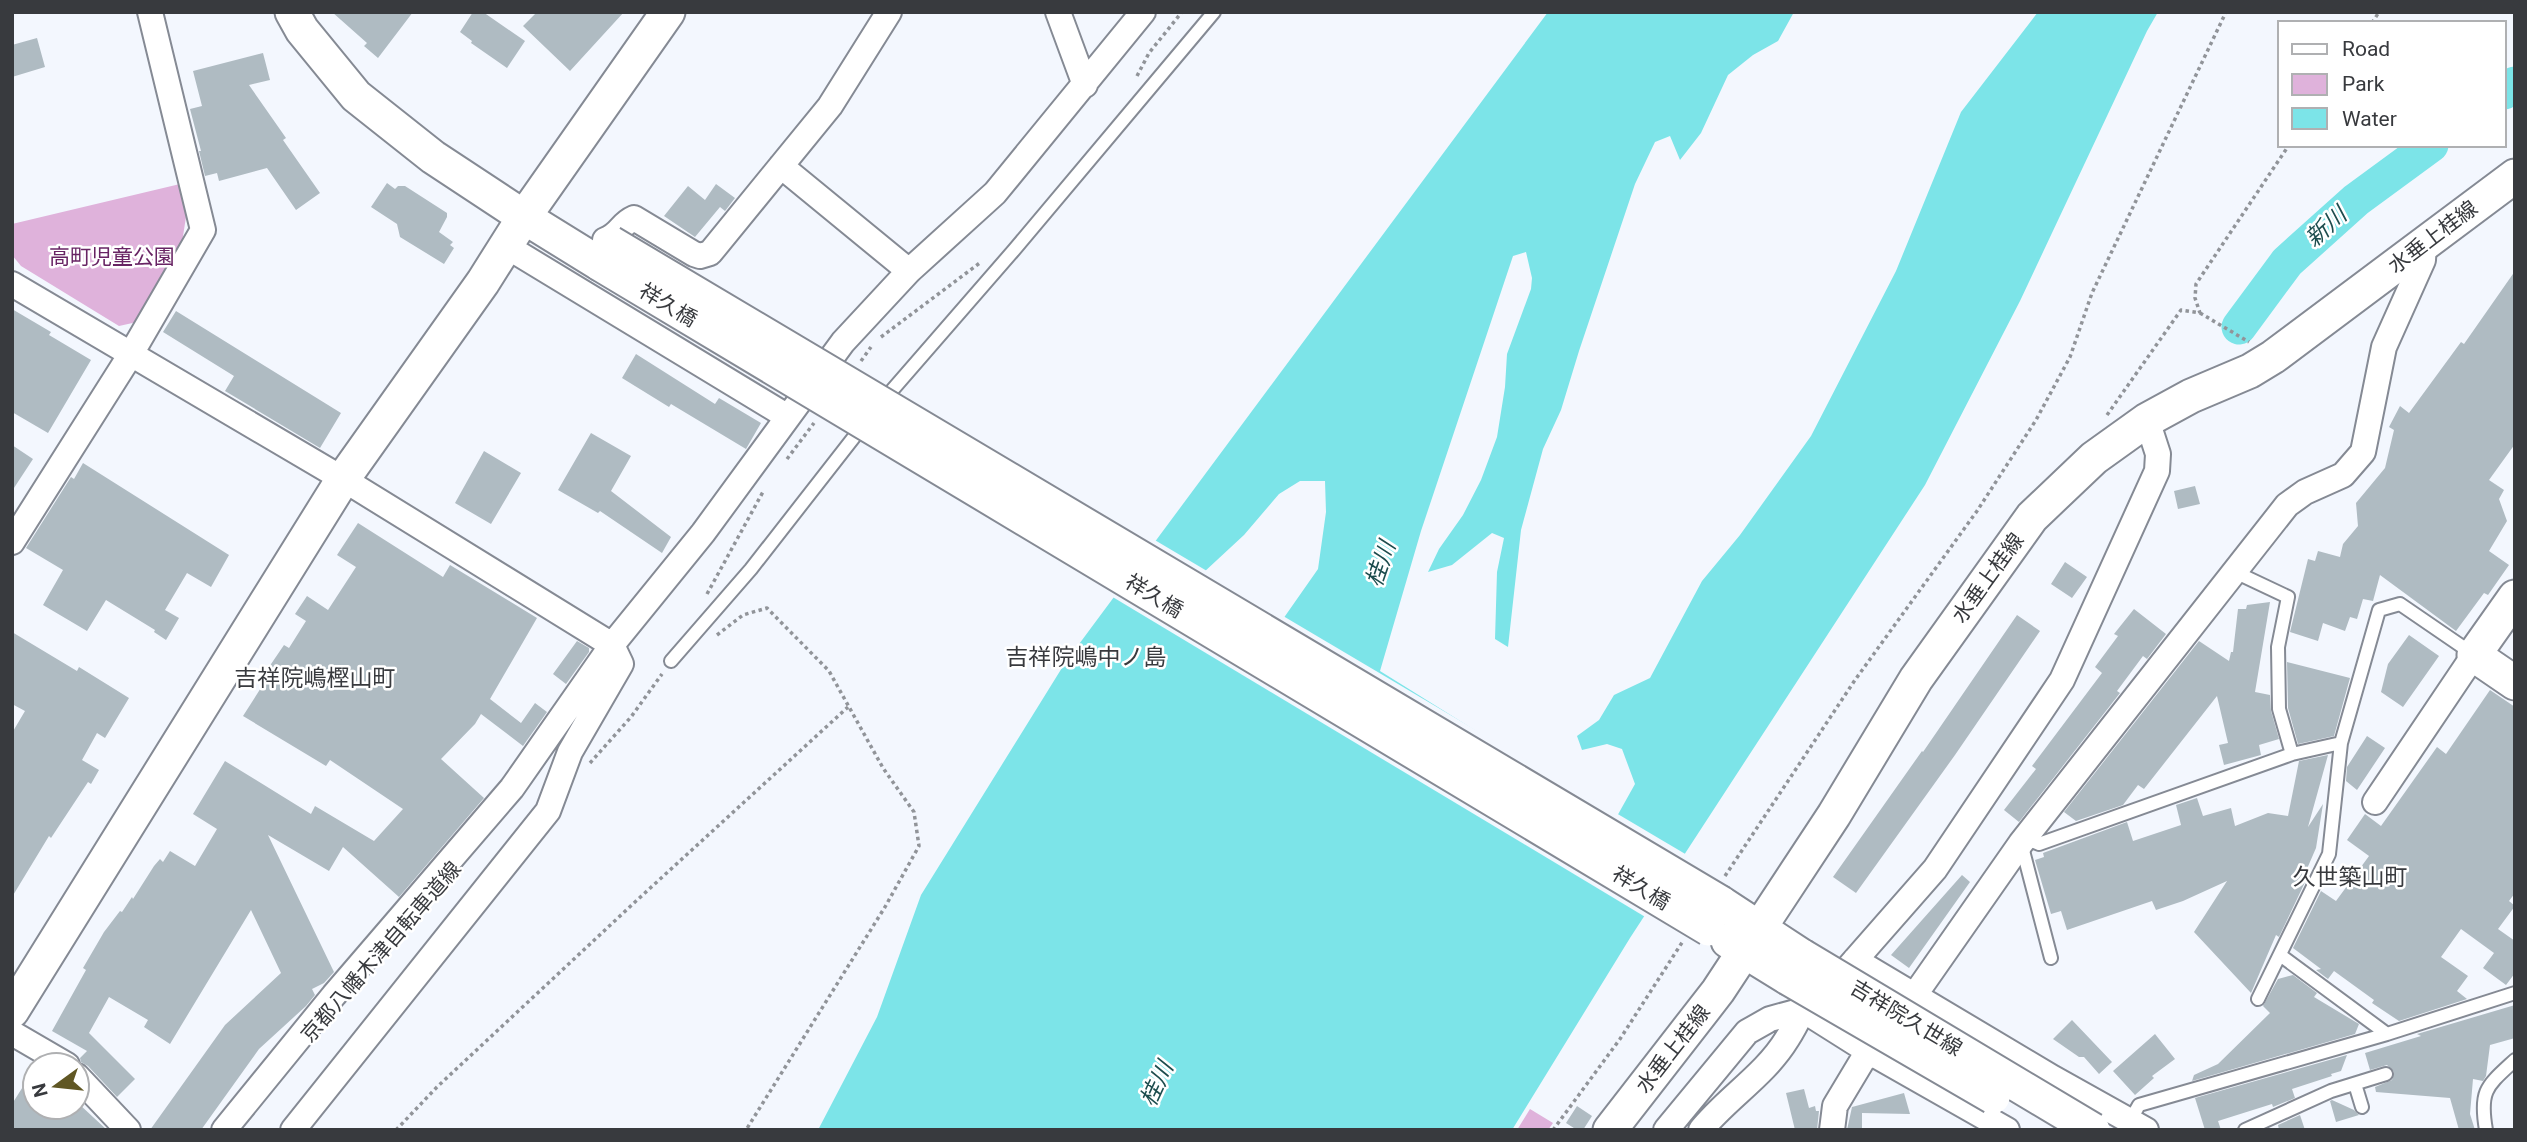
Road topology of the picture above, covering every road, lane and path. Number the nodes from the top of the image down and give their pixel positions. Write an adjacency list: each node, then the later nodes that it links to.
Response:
1 (150, 12): 20 (street)
2 (292, 12): 13 (street)
3 (668, 12): 13 (street)
4 (889, 12): 11 (street)
5 (1058, 12): 9 (street)
6 (1143, 12): 9 (street)
7 (1214, 12): 32 (lane)
8 (2226, 12): 40 (path)
9 (1085, 85): 17 (street)
10 (2288, 147): 19 (path)
11 (782, 166): 16 (street); 17 (street)
12 (2515, 176): 14 (street, 水垂上桂線)
13 (524, 218): 15 (street); 16 (street)
14 (2424, 244): 21 (street, 水垂上桂線); 27 (street)
15 (506, 246): 22 (street); 25 (street)
16 (605, 249): 40 (street, 祥久橋, bridge)
17 (909, 271): 22 (street)
18 (12, 284): 20 (street)
19 (2200, 313): 21 (path); 23 (path)
20 (131, 354): 25 (street); 26 (street)
21 (2273, 357): 24 (street, 水垂上桂線)
22 (788, 418): 30 (street)
23 (2104, 419)
24 (2147, 420): 41 (street, 水垂上桂線); 44 (street)
25 (343, 479): 30 (street); 50 (street)
26 (12, 542)
27 (2235, 572): 37 (lane); 39 (street)
28 (2515, 597): 31 (street)
29 (711, 639): 35 (path)
30 (612, 645): 62 (street); 63 (street)
31 (2474, 655): 34 (street); 36 (lane); 38 (street)
32 (670, 666): 33 (path)
33 (659, 678)
34 (2515, 683)
35 (848, 707): 64 (path); 65 (path)
36 (2341, 743): 37 (lane); 42 (lane)
37 (2292, 754): 39 (lane)
38 (2375, 802)
39 (2023, 841): 43 (lane); 47 (street)
40 (1708, 914): 41 (street, 吉祥院久世線); 66 (path)
41 (1752, 939): 45 (street, 吉祥院久世線); 67 (street, 水垂上桂線)
42 (2280, 955): 48 (lane); 52 (lane)
43 (2051, 958)
44 (1855, 960): 47 (street); 49 (street)
45 (1795, 967): 72 (street, 吉祥院久世線, bridge); 73 (street, 吉祥院久世線, bridge)
46 (2515, 993): 52 (lane)
47 (1909, 994): 54 (street); 60 (street)
48 (2258, 999)
49 (1802, 1010): 54 (street); 68 (street); 69 (street)
50 (12, 1011)
51 (12, 1033): 53 (street)
52 (2387, 1034): 60 (lane)
53 (43, 1051)
54 (1868, 1051): 70 (street); 71 (street)
55 (2515, 1060): 75 (lane)
56 (2386, 1074): 57 (lane)
57 (2355, 1084): 59 (lane); 74 (lane)
58 (91, 1091): 61 (street)
59 (2362, 1107)
60 (2138, 1125)
61 (128, 1130)
62 (224, 1130)
63 (293, 1130)
64 (396, 1130)
65 (746, 1130)
66 (1553, 1130)
67 (1610, 1130)
68 (1666, 1130)
69 (1701, 1130)
70 (1832, 1130)
71 (2007, 1130)
72 (2049, 1130)
73 (2093, 1130)
74 (2245, 1130)
75 (2486, 1130)

